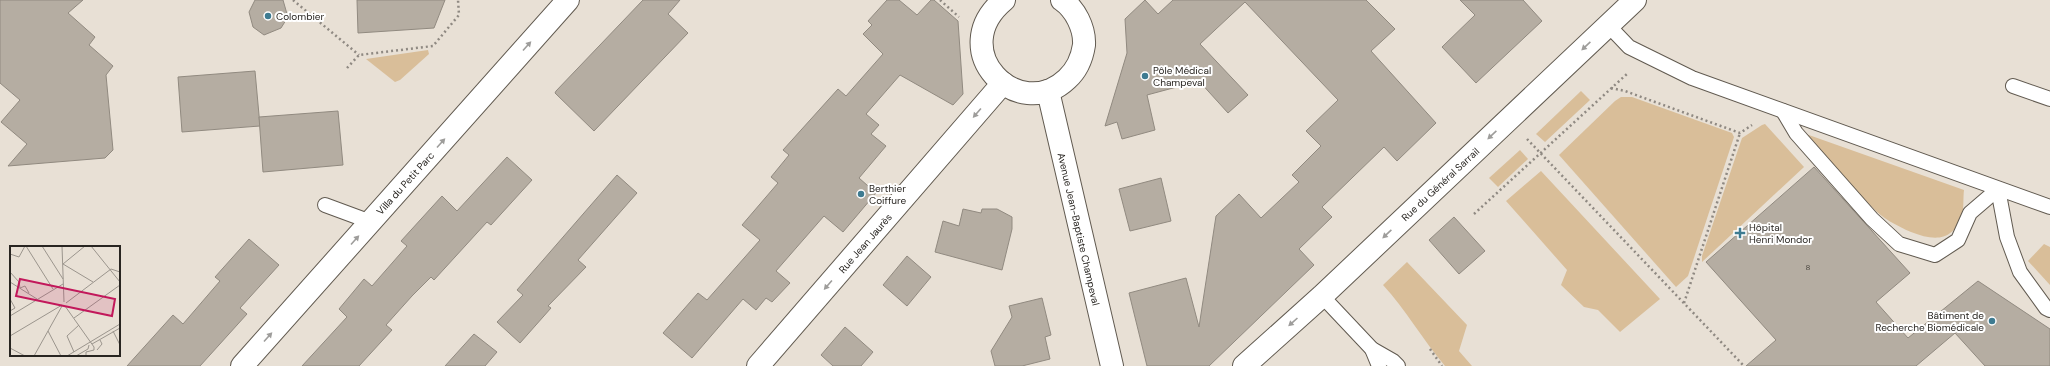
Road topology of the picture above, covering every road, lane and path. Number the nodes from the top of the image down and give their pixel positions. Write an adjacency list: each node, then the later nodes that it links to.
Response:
1 (293, 0): 10 (path)
2 (458, 0): 10 (path)
3 (568, 0): 26 (street, Villa du Petit Parc, one-way to 3)
4 (940, 0): 8 (path)
5 (1635, 0): 9 (street, Rue du Général Sarrail)
6 (994, 3): 13 (street)
7 (1075, 4): 16 (street)
8 (961, 19)
9 (1608, 25): 11 (lane); 27 (street, Rue du Général Sarrail, one-way to 27)
10 (359, 55): 12 (path)
11 (1645, 55): 15 (path); 18 (lane)
12 (347, 68)
13 (1003, 83): 16 (street); 33 (street, Rue Jean Jaurès, one-way to 33)
14 (2013, 86): 17 (lane)
15 (1611, 88): 19 (path); 21 (path)
16 (1048, 91): 34 (street, Avenue Jean-Baptiste Champeval)
17 (2050, 99)
18 (1783, 111): 19 (path); 22 (lane); 22 (lane)
19 (1740, 133): 28 (path)
20 (1524, 136): 21 (path)
21 (1541, 153): 25 (path); 28 (path)
22 (1998, 189): 24 (lane); 29 (lane)
23 (325, 205): 26 (lane)
24 (2050, 207)
25 (1474, 214)
26 (371, 222): 32 (street, Villa du Petit Parc, one-way to 26)
27 (1322, 296): 30 (lane); 35 (street, Rue du Général Sarrail, one-way to 35)
28 (1684, 303): 39 (path)
29 (2050, 310)
30 (1372, 349): 36 (lane); 37 (lane)
31 (1430, 349): 38 (path)
32 (242, 366)
33 (758, 366)
34 (1112, 366)
35 (1244, 366)
36 (1379, 366)
37 (1398, 366)
38 (1442, 366)
39 (1744, 366)

